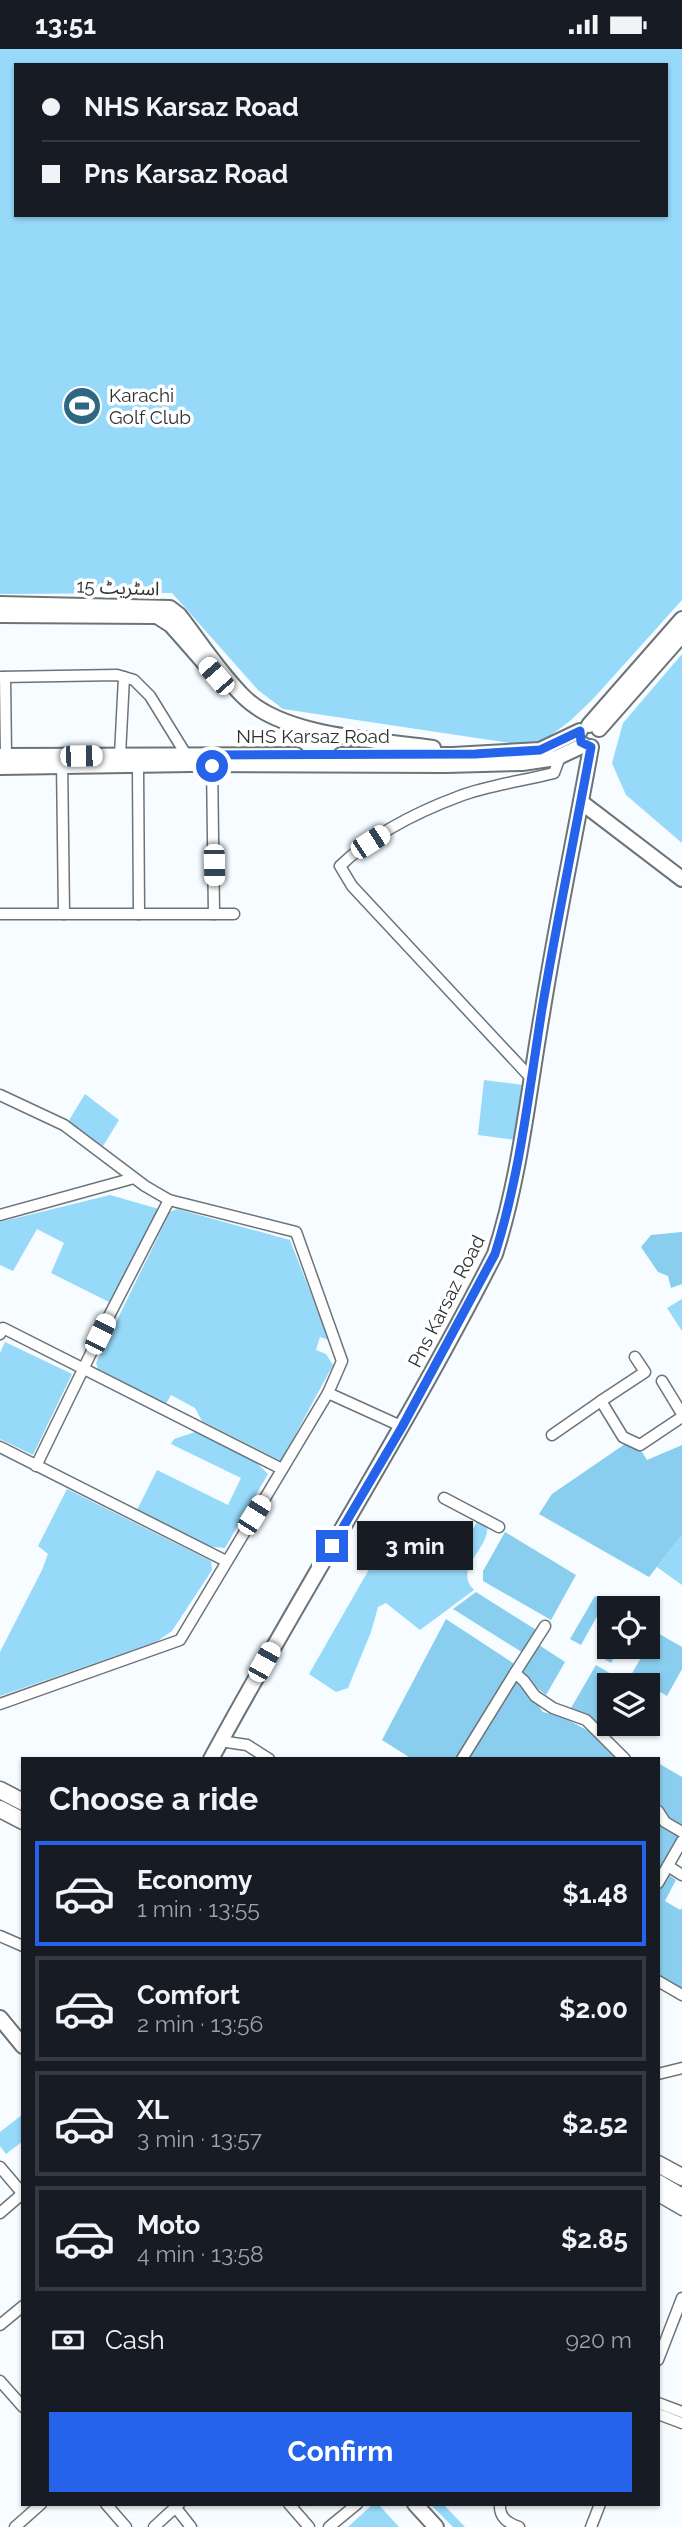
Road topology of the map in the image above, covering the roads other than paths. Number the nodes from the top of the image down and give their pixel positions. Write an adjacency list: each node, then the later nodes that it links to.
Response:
1 (0, 604): 7 (street, اسٹریٹ 15)
2 (0, 615): 7 (street)
3 (682, 619): 8 (street, NHS Karsaz Road)
4 (682, 635): 8 (street, NHS Karsaz Road)
5 (3, 677): 6 (street); 12 (street)
6 (124, 677): 10 (street); 15 (street)
7 (303, 729): 9 (street, اسٹریٹ 15)
8 (589, 736): 9 (street, NHS Karsaz Road); 11 (street, NHS Karsaz Road); 17 (street, Pns Karsaz Road)
9 (475, 754): 13 (street, NHS Karsaz Road)
10 (187, 755): 15 (street, NHS Karsaz Road); 16 (street, NHS Karsaz Road)
11 (559, 757): 13 (street, NHS Karsaz Road); 24 (street)
12 (2, 760): 14 (street, NHS Karsaz Road)
13 (381, 760): 16 (street, NHS Karsaz Road)
14 (62, 761): 15 (street, NHS Karsaz Road); 19 (street)
15 (129, 761): 16 (street, NHS Karsaz Road); 21 (street)
16 (212, 761): 22 (street)
17 (581, 802): 18 (street); 24 (street, Pns Karsaz Road)
18 (682, 879)
19 (64, 913): 20 (street); 21 (street)
20 (0, 914)
21 (139, 914): 22 (street)
22 (214, 914): 23 (street)
23 (234, 914)
24 (531, 1078): 36 (street, Pns Karsaz Road)
25 (0, 1095): 26 (street)
26 (134, 1178): 27 (street); 28 (street)
27 (169, 1200): 31 (street); 33 (street)
28 (0, 1215)
29 (0, 1334): 31 (street)
30 (635, 1357): 34 (street)
31 (83, 1369): 39 (street); 40 (street)
32 (662, 1381): 35 (street)
33 (328, 1393): 36 (street); 40 (street)
34 (601, 1401): 35 (street); 37 (street)
35 (682, 1415)
36 (402, 1427): 47 (street, Pns Karsaz Road)
37 (552, 1434)
38 (0, 1447): 39 (street)
39 (36, 1466): 43 (street)
40 (282, 1469): 43 (street)
41 (444, 1498): 42 (street)
42 (499, 1527)
43 (226, 1561): 46 (street)
44 (545, 1626): 45 (street)
45 (515, 1673): 50 (street); 51 (street)
46 (0, 1704)
47 (220, 1741): 48 (street, Pns Karsaz Road); 49 (street)
48 (212, 1757)
49 (266, 1757)
50 (464, 1757)
51 (623, 1757)
52 (0, 1790): 53 (main road)
53 (21, 1801)
54 (660, 1814): 57 (street)
55 (2, 1816): 56 (main road)
56 (21, 1821)
57 (682, 1832)
58 (682, 1841): 59 (street)
59 (668, 1866): 60 (street); 61 (street)
60 (682, 1875)
61 (660, 1880)
62 (0, 1935): 63 (street)
63 (21, 1945)
64 (660, 1982): 65 (street)
65 (682, 1995)
66 (0, 2018): 68 (street)
67 (0, 2032): 69 (street)
68 (21, 2044)
69 (21, 2058)
70 (682, 2067): 71 (street)
71 (660, 2073)
72 (660, 2165): 74 (main road)
73 (0, 2167): 76 (street)
74 (682, 2177)
75 (660, 2184): 79 (main road)
76 (21, 2193)
77 (21, 2195): 81 (street)
78 (660, 2197): 80 (street)
79 (682, 2197)
80 (682, 2210)
81 (0, 2213)
82 (682, 2298): 85 (street)
83 (21, 2307): 84 (street)
84 (0, 2325)
85 (660, 2355)
86 (0, 2381): 88 (street)
87 (660, 2404): 89 (street)
88 (21, 2405)
89 (682, 2412)
90 (660, 2415): 91 (street)
91 (682, 2423)
92 (39, 2506): 101 (street)
93 (109, 2506): 102 (street)
94 (177, 2506): 103 (street); 104 (street)
95 (291, 2506): 105 (street)
96 (354, 2506): 106 (street)
97 (405, 2506): 107 (street)
98 (417, 2506): 108 (street)
99 (500, 2506): 109 (street)
100 (599, 2506): 110 (street)
101 (15, 2527)
102 (126, 2527)
103 (153, 2527)
104 (191, 2527)
105 (309, 2527)
106 (329, 2527)
107 (423, 2527)
108 (436, 2527)
109 (519, 2527)
110 (591, 2527)

